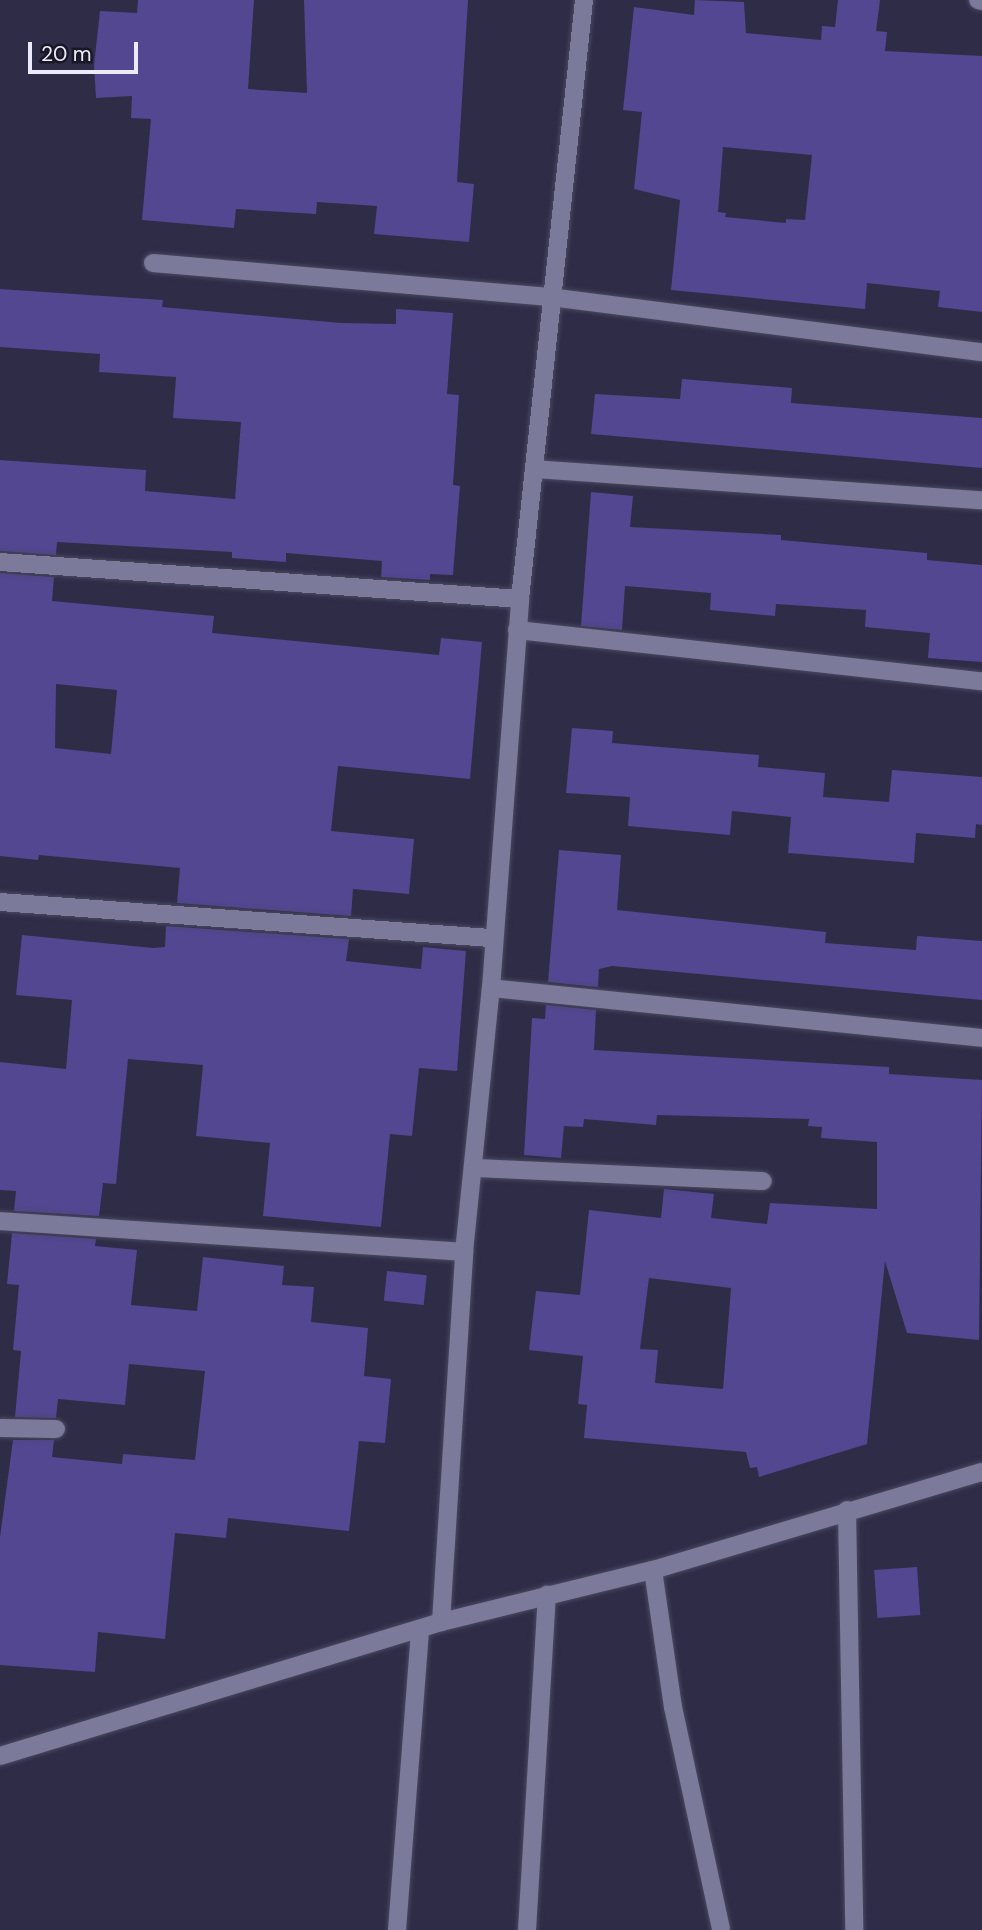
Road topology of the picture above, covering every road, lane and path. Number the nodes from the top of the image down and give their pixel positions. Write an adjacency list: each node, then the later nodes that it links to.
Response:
1 (584, 0): 3 (street)
2 (153, 263): 3 (street)
3 (550, 297): 4 (street); 5 (street)
4 (982, 352)
5 (534, 470): 6 (street); 8 (street)
6 (982, 500)
7 (0, 562): 8 (street)
8 (520, 599): 9 (street)
9 (517, 630): 10 (street); 12 (street)
10 (982, 681)
11 (0, 902): 12 (street)
12 (494, 938): 13 (street)
13 (491, 988): 14 (street); 15 (street)
14 (982, 1038)
15 (474, 1168): 16 (street); 18 (street)
16 (763, 1181)
17 (0, 1221): 18 (street)
18 (464, 1252): 25 (street)
19 (0, 1428): 20 (street)
20 (56, 1429)
21 (982, 1472): 22 (street)
22 (847, 1510): 23 (street); 31 (street)
23 (653, 1570): 24 (street); 28 (street)
24 (547, 1595): 25 (street); 30 (street)
25 (441, 1622): 26 (street)
26 (420, 1629): 27 (street); 29 (street)
27 (0, 1756)
28 (721, 1929)
29 (397, 1930)
30 (527, 1930)
31 (854, 1930)

